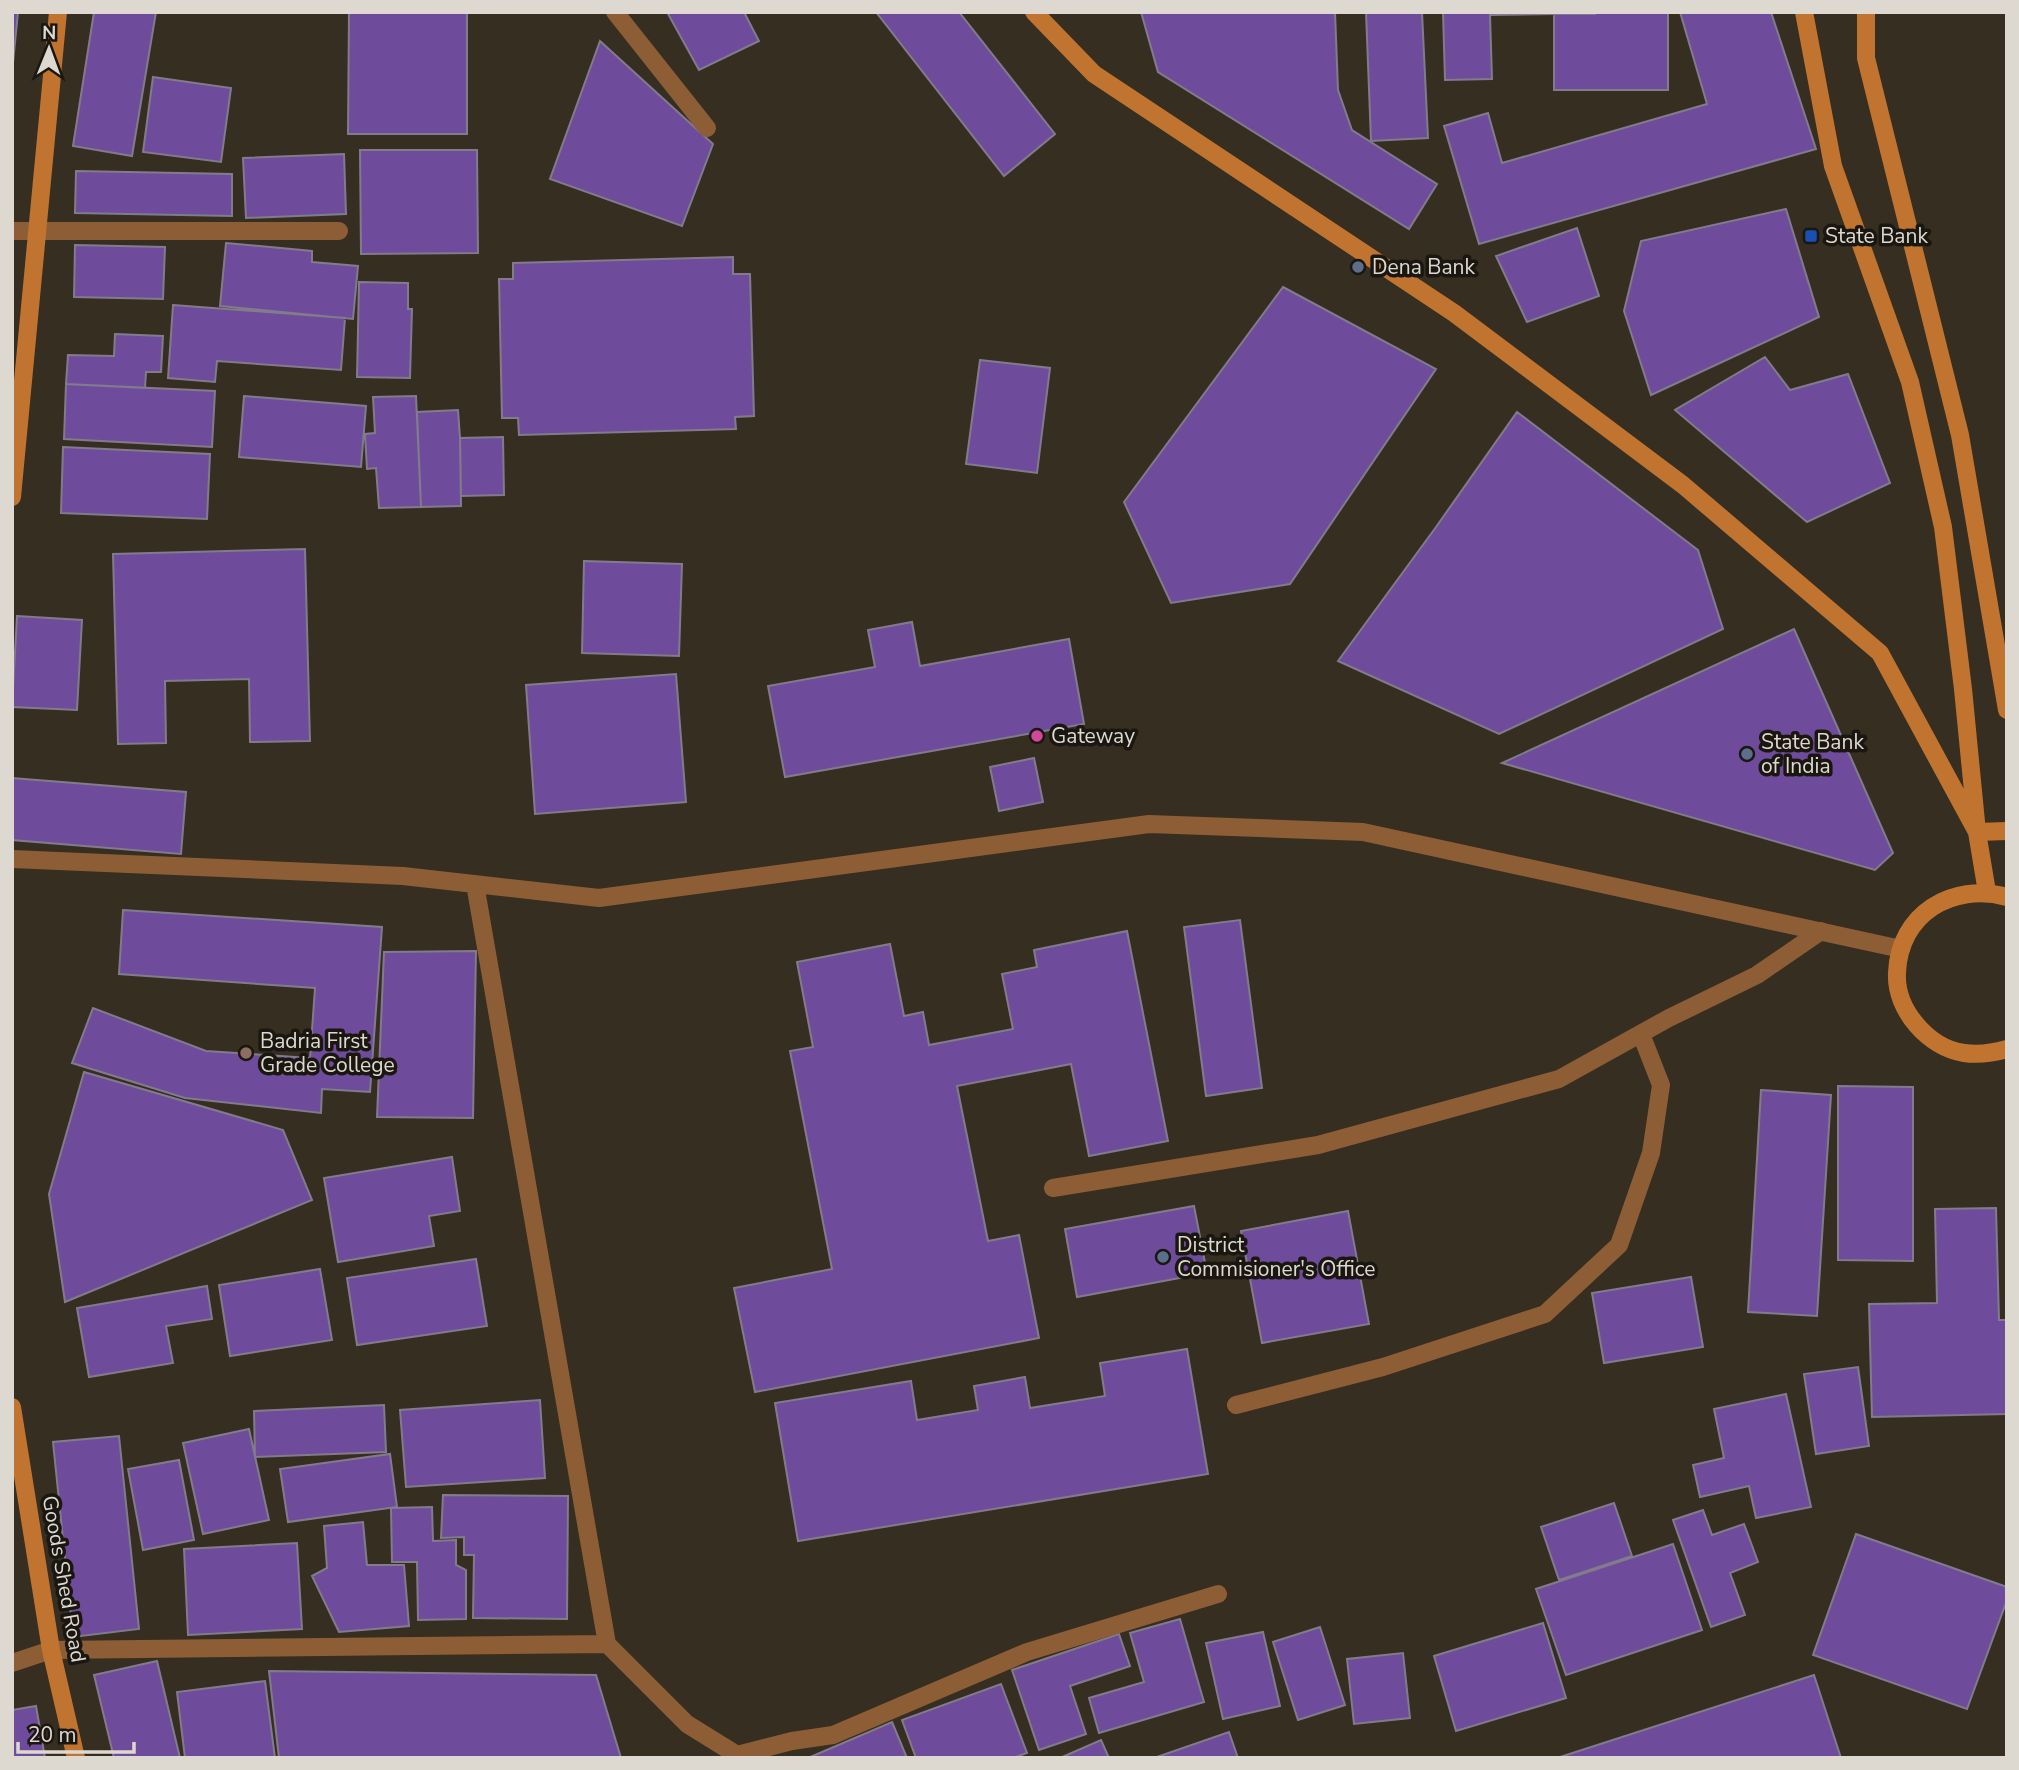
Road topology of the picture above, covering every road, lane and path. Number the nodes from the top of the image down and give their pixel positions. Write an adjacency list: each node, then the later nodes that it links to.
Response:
1 (58, 12): 9 (street)
2 (615, 12): 6 (street)
3 (1034, 12): 13 (street)
4 (1804, 12): 13 (street)
5 (1866, 12): 11 (street)
6 (707, 128)
7 (12, 231): 9 (street)
8 (339, 231): 9 (street)
9 (37, 232): 10 (street)
10 (12, 496)
11 (2007, 710)
12 (2007, 831): 13 (street)
13 (1977, 832): 16 (street)
14 (12, 859): 15 (street)
15 (475, 884): 18 (street); 27 (street)
16 (1987, 892): 17 (street); 19 (street)
17 (2007, 897)
18 (1821, 931): 19 (street); 20 (street)
19 (1901, 948): 21 (street)
20 (1641, 1034): 23 (street); 24 (street)
21 (1999, 1051): 22 (street)
22 (2007, 1065)
23 (1054, 1188)
24 (1236, 1405)
25 (12, 1407): 28 (street, Goods Shed Road)
26 (1218, 1594): 27 (street)
27 (607, 1644): 28 (street)
28 (51, 1650): 29 (street); 30 (street, Goods Shed Road)
29 (12, 1663)
30 (76, 1758)

